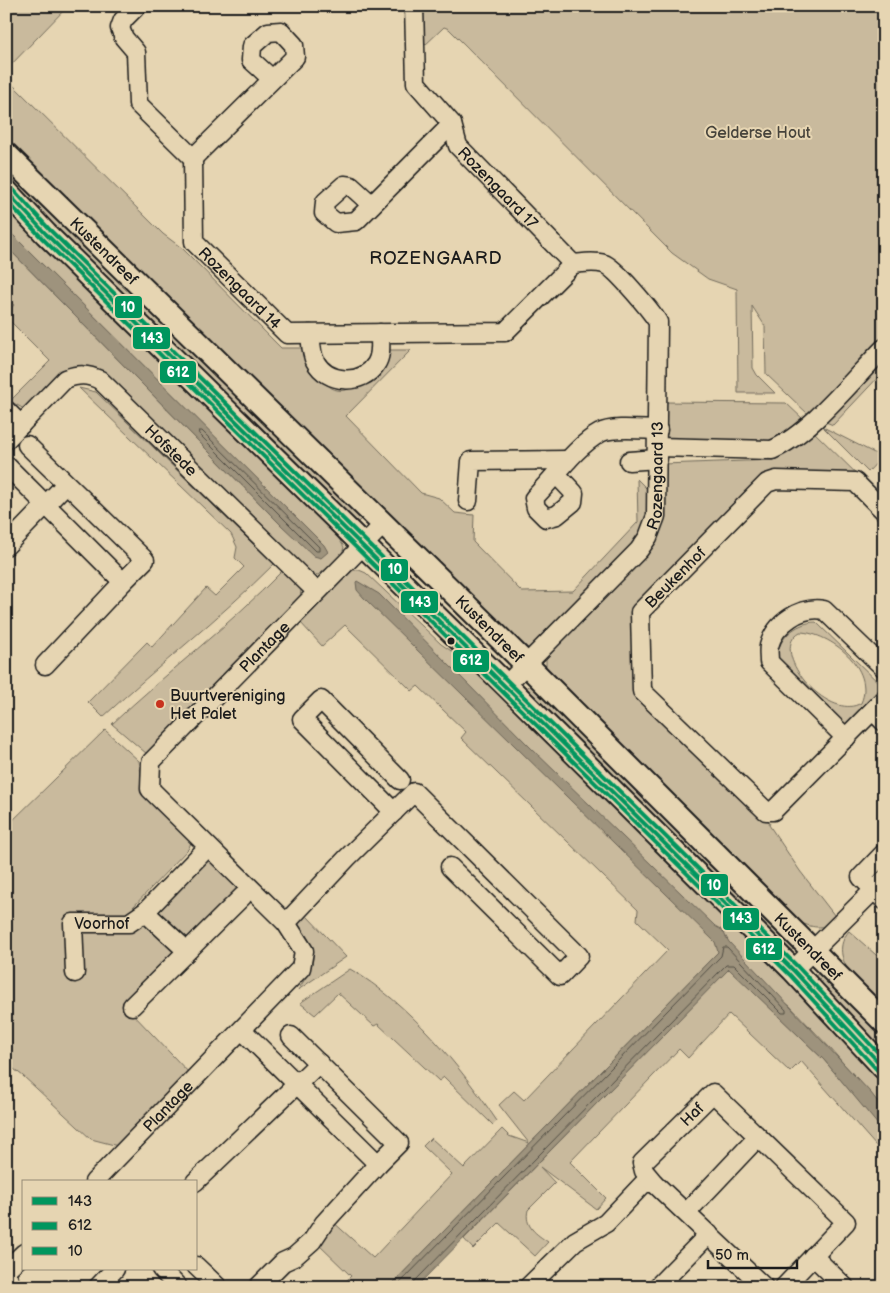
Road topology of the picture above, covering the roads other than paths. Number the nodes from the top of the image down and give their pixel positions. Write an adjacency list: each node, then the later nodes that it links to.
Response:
1 (137, 6): 6 (street)
2 (414, 6): 4 (street, Rozengaard 17)
3 (272, 79): 6 (street)
4 (452, 124): 8 (street); 9 (street, Rozengaard 17)
5 (6, 154): 26 (main road, Kustendreef)
6 (193, 158): 10 (street, Rozengaard 14)
7 (6, 191): 27 (main road, Kustendreef)
8 (372, 205)
9 (573, 264): 11 (street, Rozengaard 14); 17 (street, Rozengaard 13)
10 (310, 334): 11 (street, Rozengaard 14); 11 (street)
11 (380, 334)
12 (884, 348): 17 (street)
13 (6, 410): 14 (street)
14 (21, 425): 15 (street, Hofstede); 30 (street, Hofstede)
15 (6, 440)
16 (28, 445): 22 (street)
17 (658, 445): 18 (street); 19 (street); 32 (street, Rozengaard 13)
18 (568, 460): 21 (street); 23 (street)
19 (629, 461)
20 (6, 465): 24 (street)
21 (557, 475)
22 (66, 484): 24 (street); 29 (street)
23 (468, 501)
24 (46, 504): 28 (street); 29 (street)
25 (884, 510): 36 (street, Beukenhof)
26 (383, 525): 27 (street, Plantage); 32 (main road, Kustendreef)
27 (362, 545): 30 (street, Plantage); 34 (main road, Kustendreef)
28 (6, 546)
29 (123, 582): 31 (street)
30 (316, 591): 41 (street, Plantage)
31 (45, 665)
32 (527, 665): 34 (street, Rozengaard 13); 50 (main road, Kustendreef)
33 (884, 668): 36 (street)
34 (506, 685): 52 (main road, Kustendreef)
35 (880, 711): 36 (street, Beukenhof)
36 (846, 738)
37 (372, 751): 38 (street); 38 (street); 39 (street)
38 (352, 770): 40 (street)
39 (400, 780)
40 (394, 812): 44 (street); 49 (street)
41 (208, 847): 48 (street, Voorhof); 49 (street, Plantage)
42 (884, 853): 45 (street)
43 (450, 867): 47 (street)
44 (504, 881): 47 (street); 47 (street)
45 (880, 890): 50 (street)
46 (243, 896): 51 (street)
47 (484, 901)
48 (146, 912): 51 (street, Voorhof); 53 (street, Voorhof)
49 (286, 923): 56 (street, Plantage)
50 (813, 950): 52 (street); 55 (main road, Kustendreef)
51 (186, 952): 54 (street)
52 (792, 970): 59 (main road, Kustendreef)
53 (75, 973)
54 (132, 1006)
55 (884, 1022)
56 (243, 1031): 60 (street); 63 (street, Plantage)
57 (291, 1036): 58 (street)
58 (318, 1064): 60 (street); 62 (street)
59 (884, 1068)
60 (297, 1085): 62 (street); 64 (street)
61 (758, 1137): 65 (street, Haf); 66 (street); 69 (street, Haf)
62 (378, 1164): 78 (street)
63 (96, 1180)
64 (197, 1180)
65 (654, 1183): 66 (street, Haf); 79 (street)
66 (687, 1212): 67 (street, Haf)
67 (710, 1234): 80 (street); 81 (street, Haf)
68 (22, 1255): 73 (street)
69 (813, 1256): 82 (street, Haf); 83 (street)
70 (198, 1268): 77 (street)
71 (115, 1270): 75 (street)
72 (162, 1270): 76 (street)
73 (6, 1272): 74 (street)
74 (12, 1287)
75 (98, 1287)
76 (178, 1287)
77 (218, 1287)
78 (258, 1287)
79 (528, 1287)
80 (657, 1287)
81 (764, 1287)
82 (784, 1287)
83 (845, 1287)

